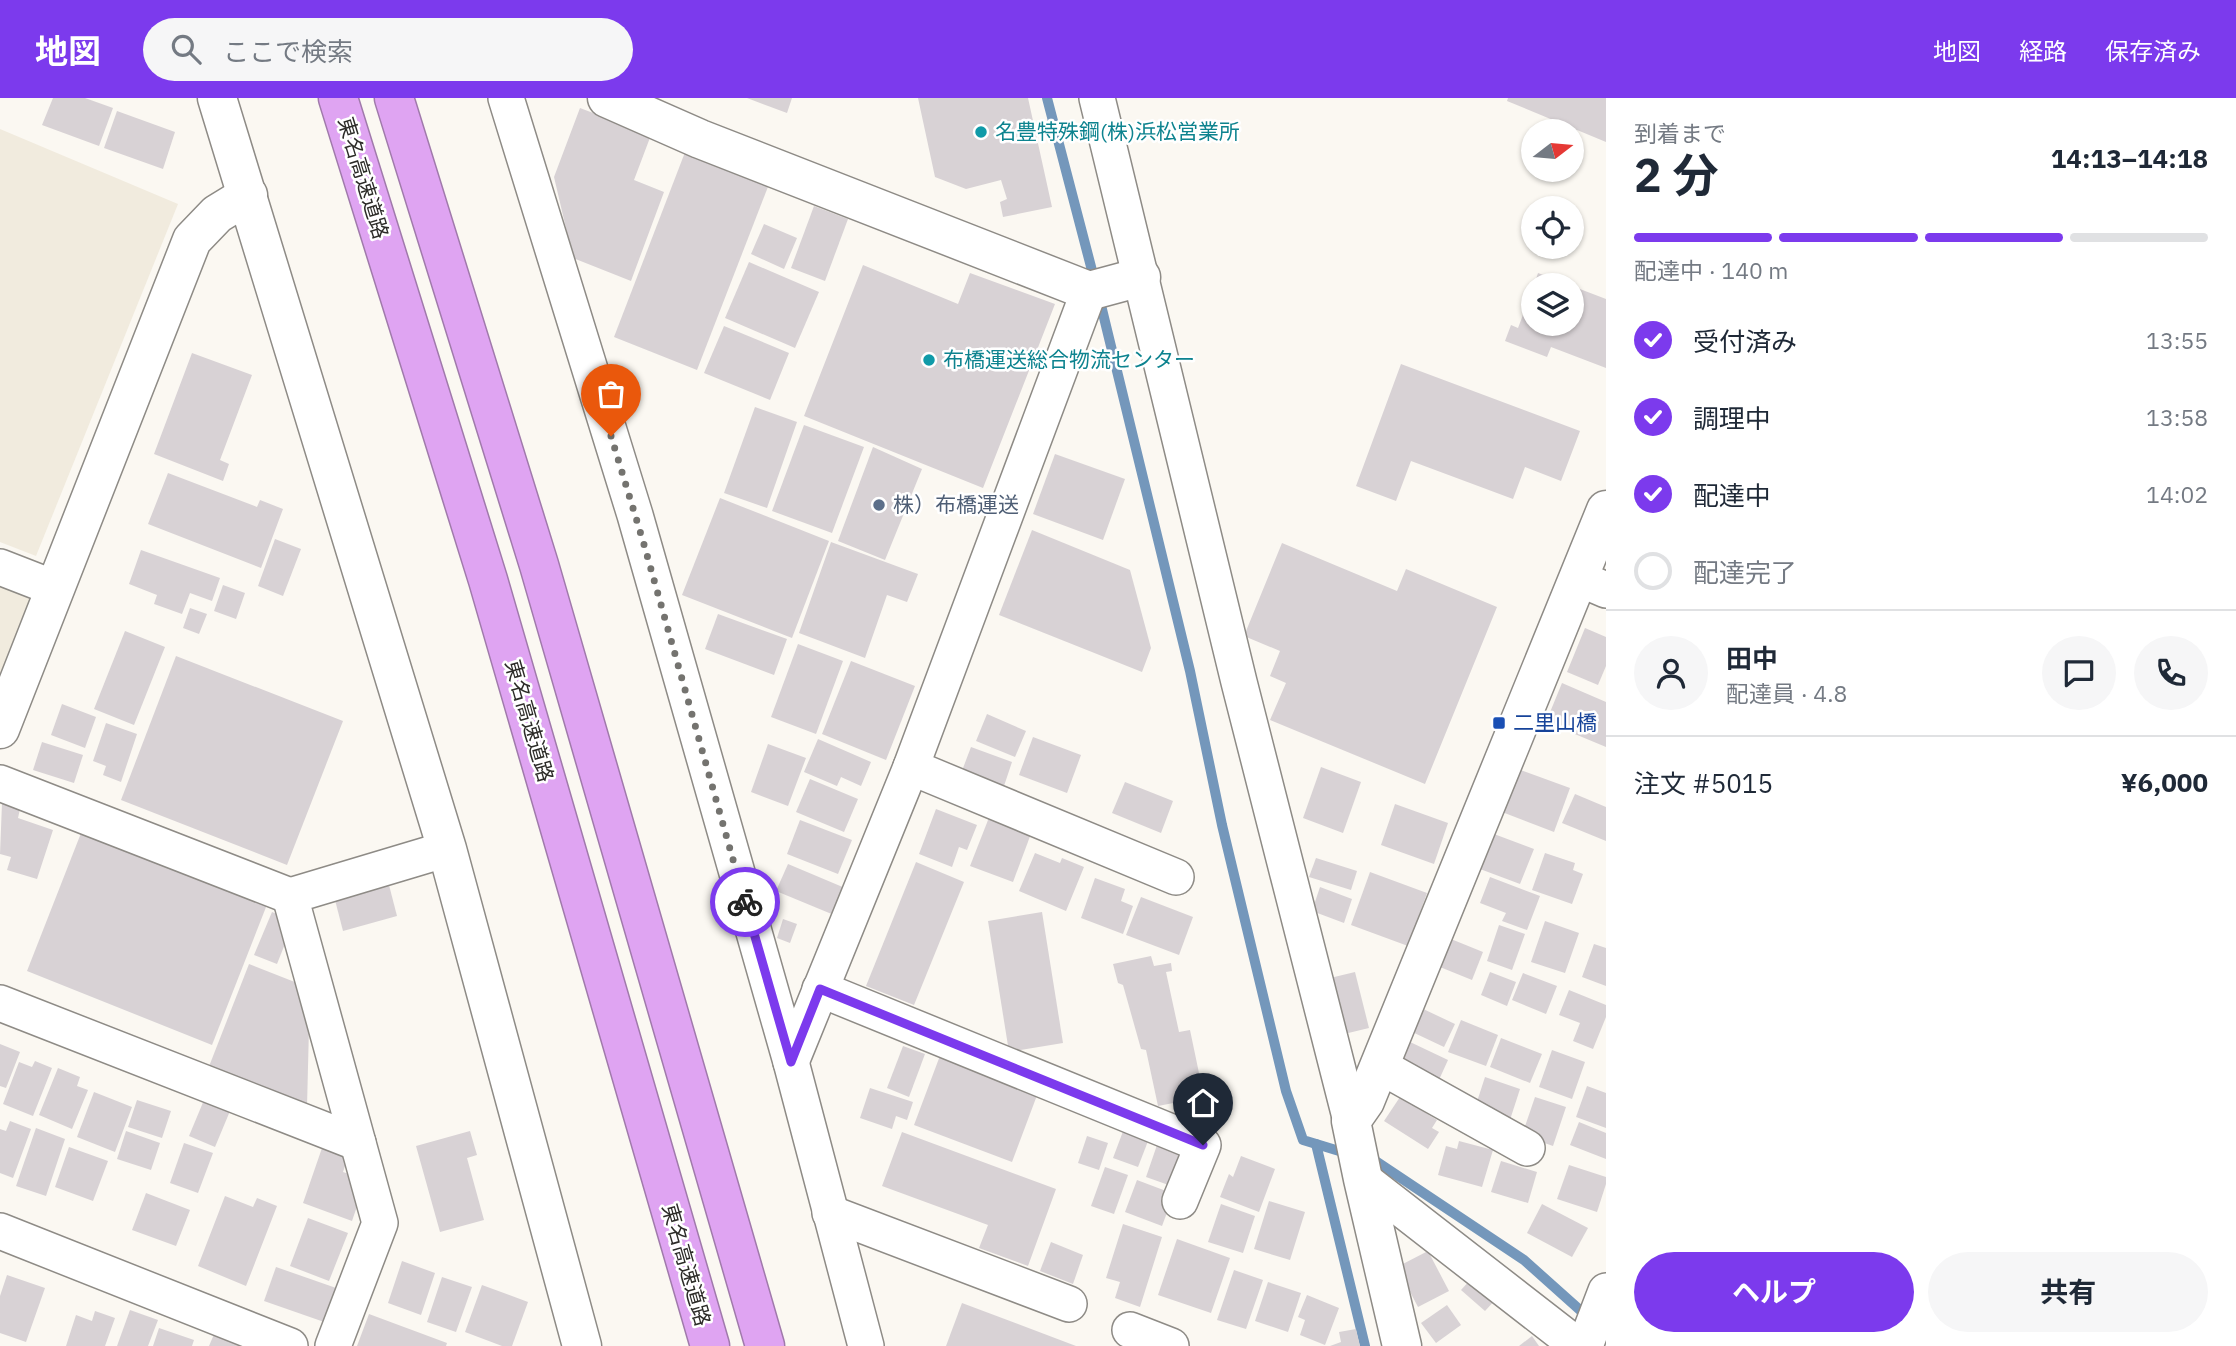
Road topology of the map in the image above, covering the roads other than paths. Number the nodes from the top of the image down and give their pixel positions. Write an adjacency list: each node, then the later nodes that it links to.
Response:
1 (217, 98): 7 (street)
2 (338, 98): 37 (highway, 東名高速道路)
3 (394, 98): 38 (highway)
4 (506, 98): 22 (street)
5 (607, 98): 9 (street)
6 (1097, 98): 8 (street)
7 (248, 195): 13 (street); 17 (street)
8 (1141, 278): 9 (street); 24 (street)
9 (1089, 290): 15 (street)
10 (1606, 510): 12 (street)
11 (0, 567): 13 (street)
12 (1592, 584): 23 (street)
13 (54, 588): 14 (street)
14 (0, 730)
15 (911, 767): 18 (street); 20 (street)
16 (0, 783): 19 (street)
17 (447, 849): 19 (street); 36 (street)
18 (1176, 877)
19 (290, 896): 25 (street)
20 (820, 989): 22 (street); 28 (street)
21 (0, 1003): 25 (street)
22 (791, 1062): 29 (street)
23 (1380, 1066): 24 (street); 26 (street)
24 (1351, 1121): 27 (street)
25 (358, 1143): 35 (street)
26 (1527, 1148)
27 (1363, 1179): 41 (street); 42 (street)
28 (1180, 1200)
29 (830, 1213): 32 (street); 39 (street)
30 (0, 1231): 34 (street)
31 (1604, 1296): 43 (street)
32 (1069, 1304)
33 (1130, 1330): 40 (street)
34 (290, 1346)
35 (333, 1346)
36 (582, 1346)
37 (710, 1346)
38 (765, 1346)
39 (866, 1346)
40 (1171, 1346)
41 (1402, 1346)
42 (1578, 1346)
43 (1584, 1346)

